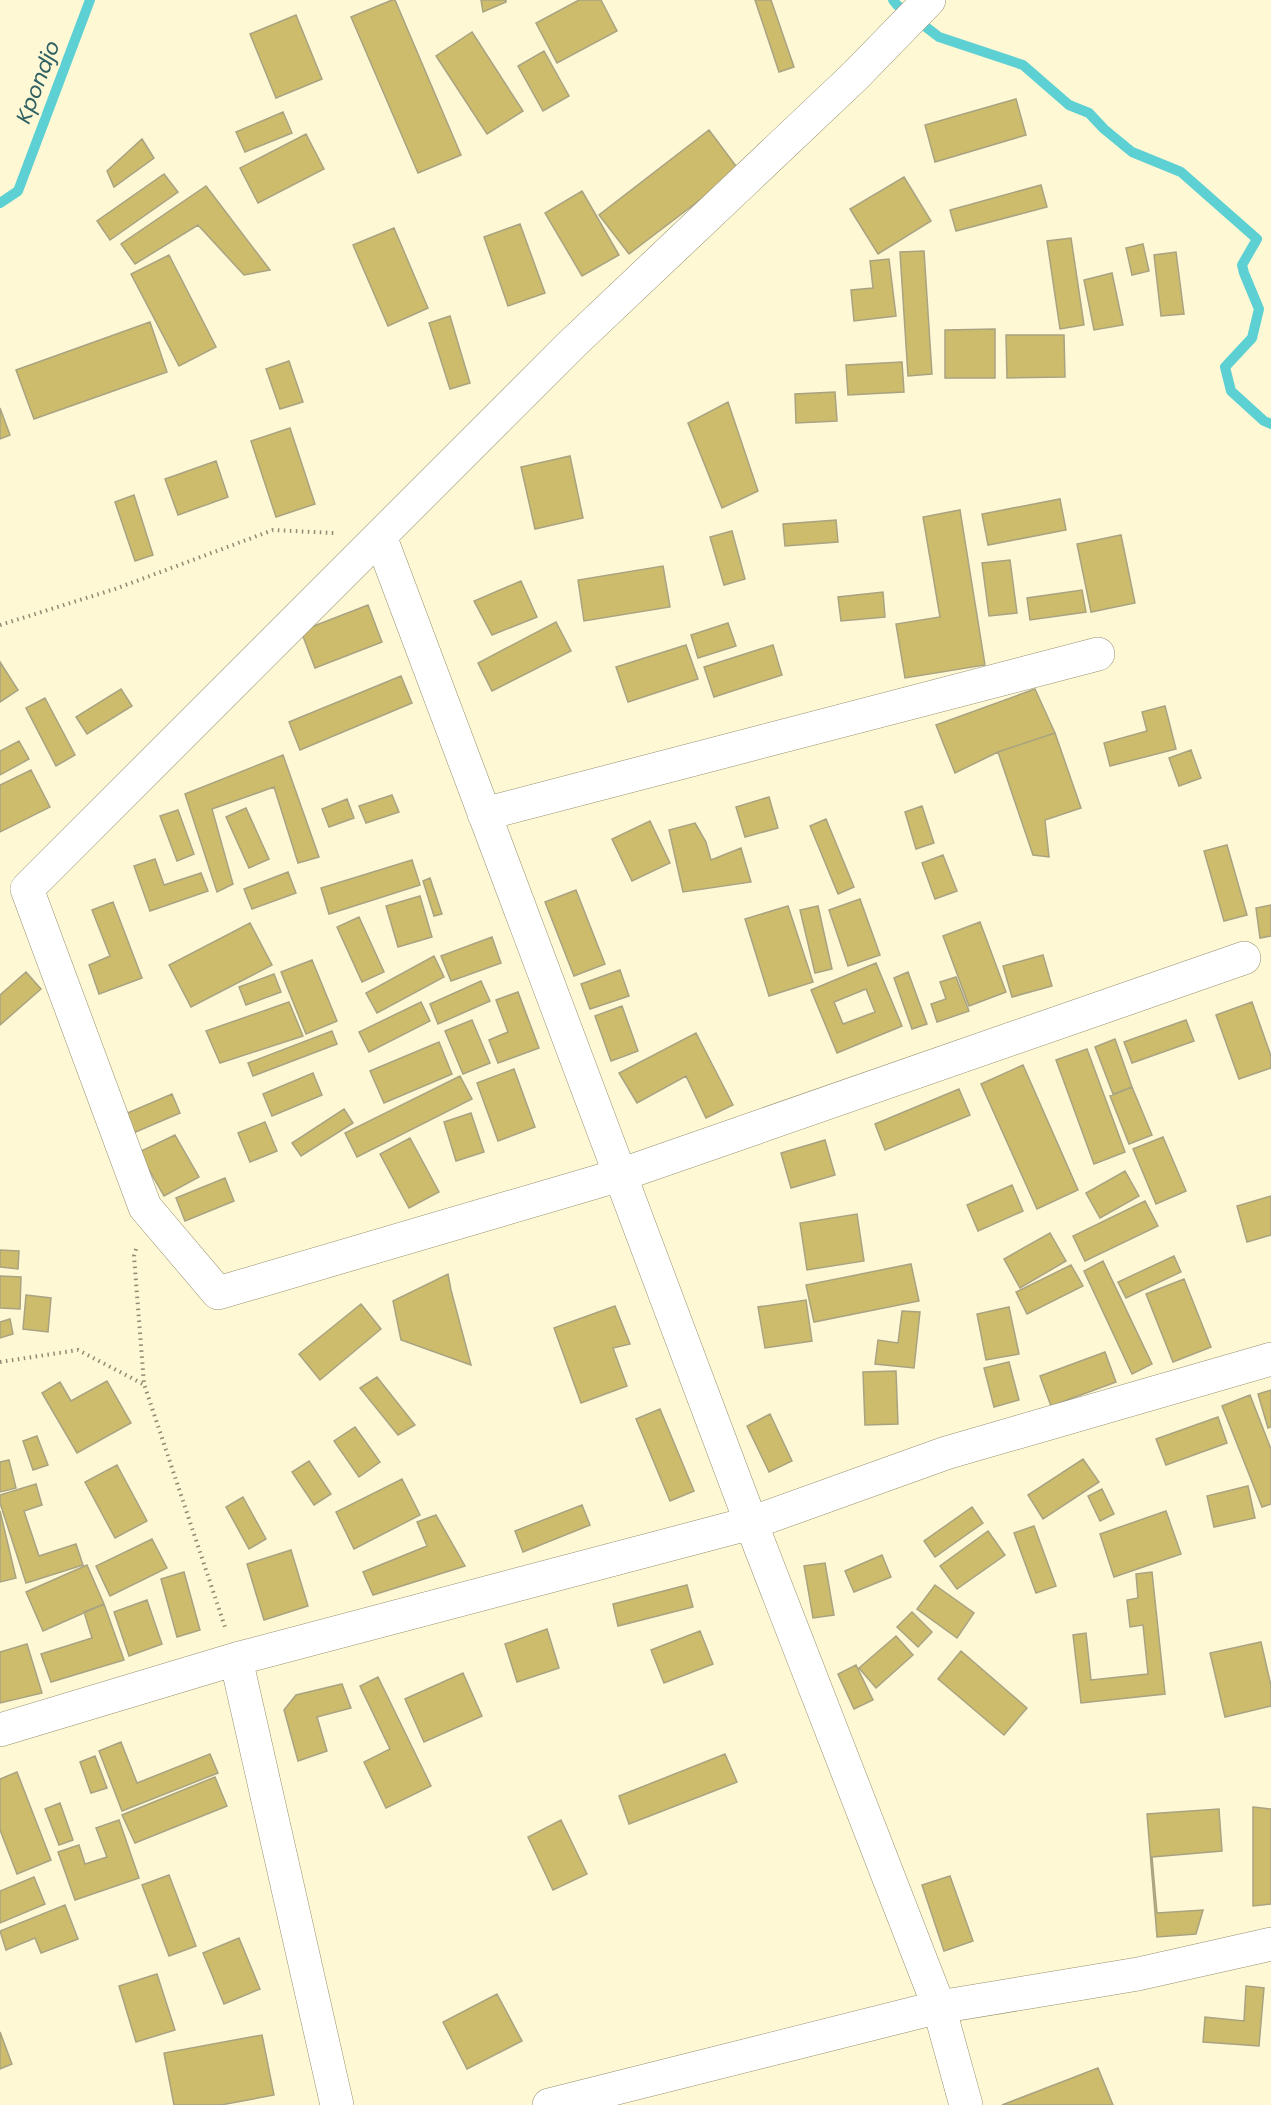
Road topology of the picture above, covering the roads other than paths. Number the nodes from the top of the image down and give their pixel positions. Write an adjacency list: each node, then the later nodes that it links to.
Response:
1 (925, 3): 2 (street)
2 (380, 536): 4 (street); 6 (street)
3 (1098, 654): 4 (street)
4 (484, 814): 6 (street)
5 (1244, 957): 6 (street)
6 (620, 1175): 8 (street)
7 (1271, 1359): 8 (street)
8 (751, 1523): 9 (street); 12 (street)
9 (236, 1659): 10 (street); 13 (street)
10 (0, 1730)
11 (1271, 1944): 12 (street)
12 (939, 2007): 14 (street); 15 (street)
13 (337, 2105)
14 (549, 2105)
15 (966, 2105)

